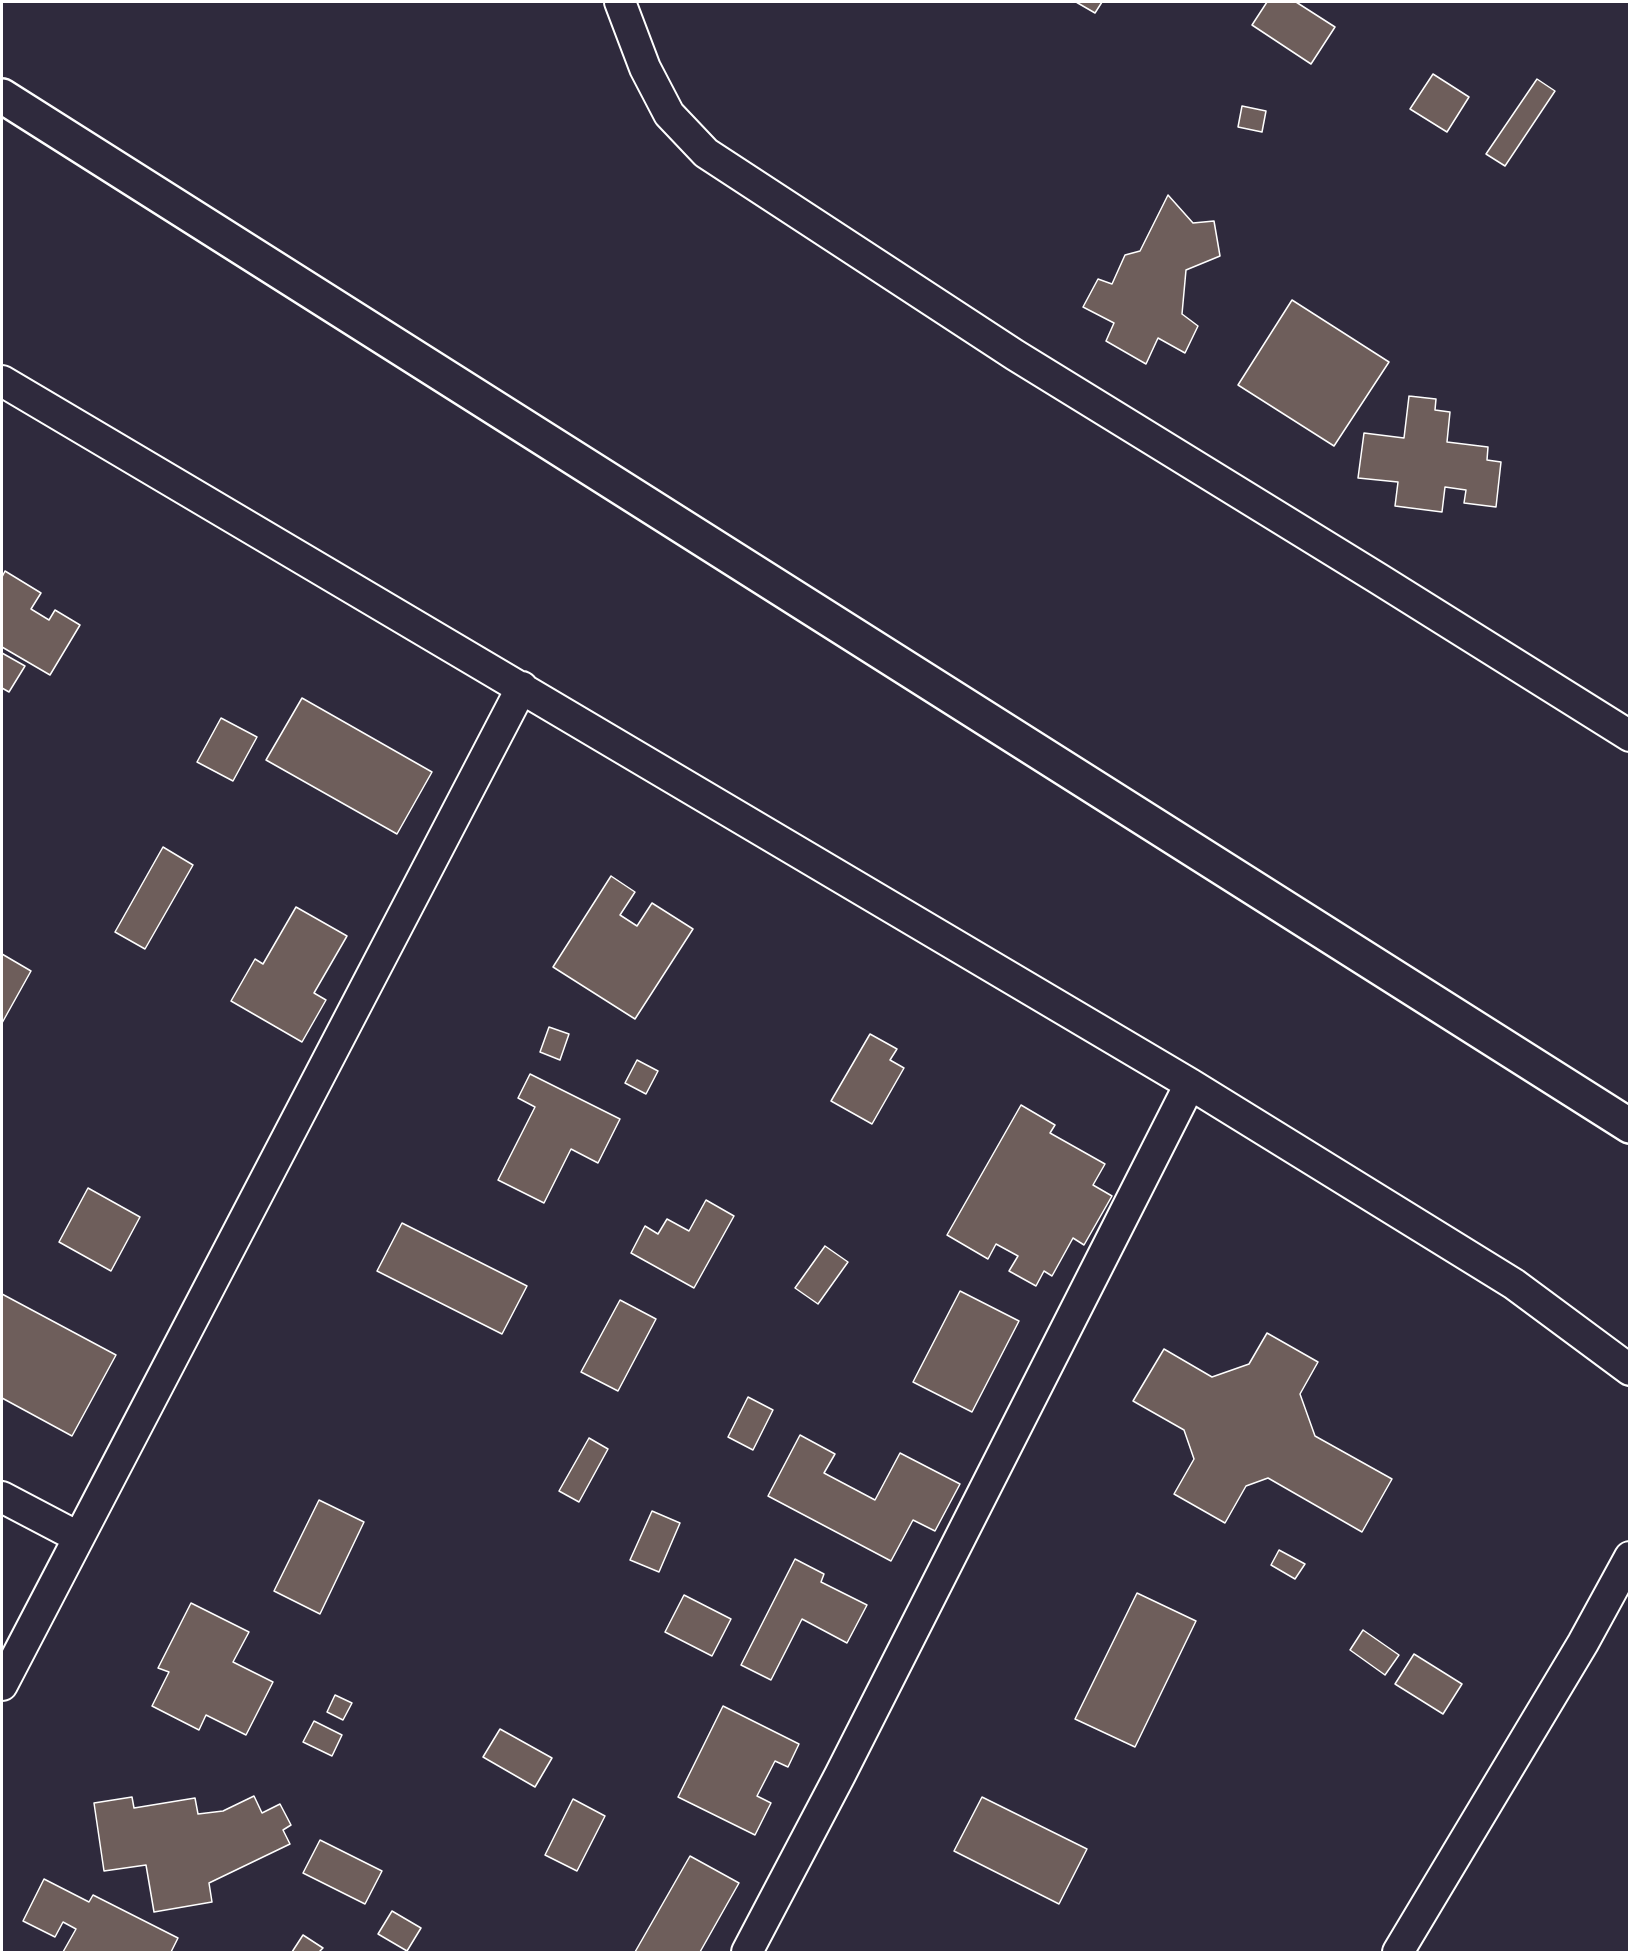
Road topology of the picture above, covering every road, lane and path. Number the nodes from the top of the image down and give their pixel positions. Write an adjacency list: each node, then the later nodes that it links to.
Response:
1 (620, 2): 5 (street)
2 (2, 96): 7 (street)
3 (2, 381): 4 (street)
4 (522, 687): 6 (street); 10 (street)
5 (1629, 736)
6 (1190, 1084): 8 (street); 13 (street)
7 (1629, 1126)
8 (1629, 1370)
9 (2, 1497): 10 (street)
10 (78, 1537): 12 (street)
11 (1629, 1557): 14 (street)
12 (2, 1685)
13 (747, 1953)
14 (1398, 1953)

